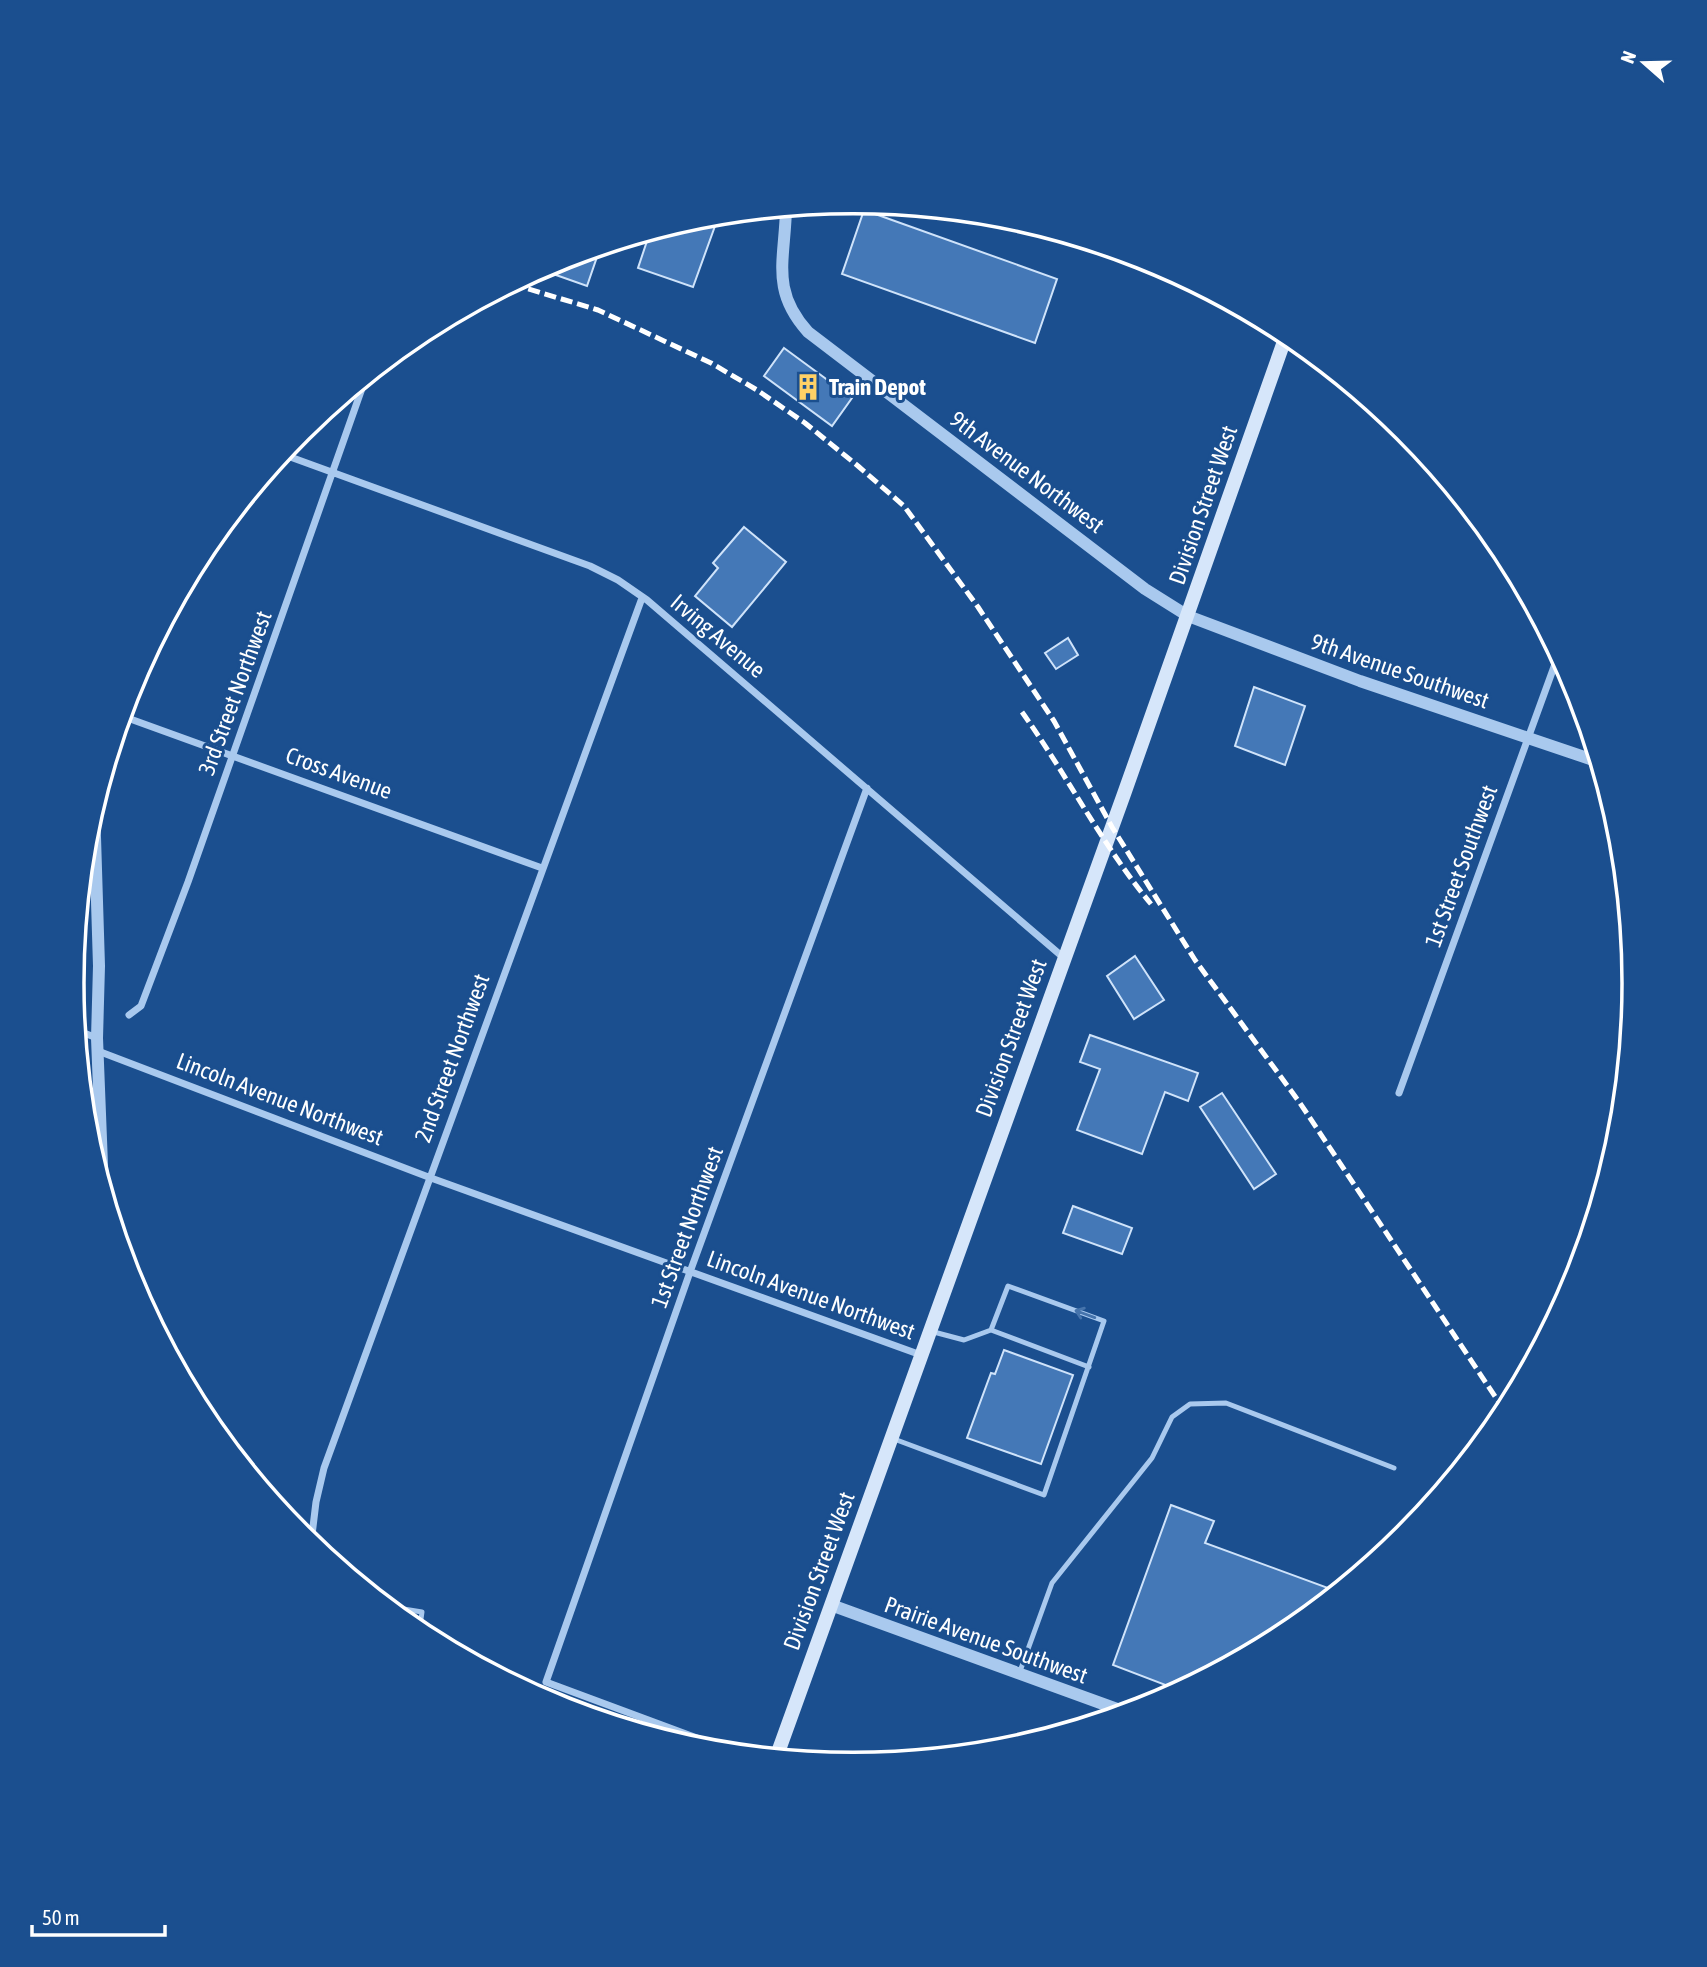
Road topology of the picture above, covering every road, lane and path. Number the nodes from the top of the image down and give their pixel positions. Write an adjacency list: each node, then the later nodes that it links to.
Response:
1 (786, 218): 7 (street, 9th Avenue Northwest)
2 (1283, 345): 7 (main road, Division Street West)
3 (360, 393): 5 (street, 3rd Street Northwest)
4 (292, 458): 5 (street, Irving Avenue)
5 (333, 473): 6 (street, Irving Avenue); 11 (street, 3rd Street Northwest)
6 (642, 598): 13 (street, Irving Avenue); 15 (street, 2nd Street Northwest)
7 (1188, 616): 10 (street, 9th Avenue Southwest); 16 (main road, Division Street West)
8 (1554, 666): 10 (street, 1st Street Southwest)
9 (131, 719): 11 (street, Cross Avenue)
10 (1528, 737): 12 (street, 9th Avenue Southwest); 20 (street, 1st Street Southwest)
11 (233, 755): 15 (street, Cross Avenue); 17 (street, 3rd Street Northwest)
12 (1589, 758)
13 (867, 788): 16 (street, Irving Avenue); 23 (street, 1st Street Northwest)
14 (96, 855): 19 (street)
15 (542, 867): 22 (street, 2nd Street Northwest)
16 (1064, 958): 25 (main road, Division Street West)
17 (129, 1016)
18 (86, 1037): 19 (street, Lincoln Avenue Northwest)
19 (98, 1044): 21 (street); 22 (street, Lincoln Avenue Northwest)
20 (1399, 1093)
21 (101, 1145)
22 (431, 1178): 23 (street, Lincoln Avenue Northwest); 30 (street, 2nd Street Northwest)
23 (690, 1272): 26 (street, Lincoln Avenue Northwest); 36 (street, 1st Street Northwest)
24 (991, 1330): 25 (lane); 27 (lane); 27 (lane, one-way to 24)
25 (930, 1331): 26 (main road, Division Street West)
26 (921, 1355): 28 (main road, Division Street West)
27 (1089, 1367): 28 (lane)
28 (891, 1438): 31 (main road, Division Street West)
29 (1394, 1468): 34 (lane)
30 (312, 1531)
31 (831, 1605): 34 (street, Prairie Avenue Southwest); 37 (main road, Division Street West)
32 (407, 1610): 33 (lane)
33 (421, 1619)
34 (1019, 1674): 35 (street, Prairie Avenue Southwest)
35 (1113, 1708)
36 (687, 1734)
37 (779, 1749)

